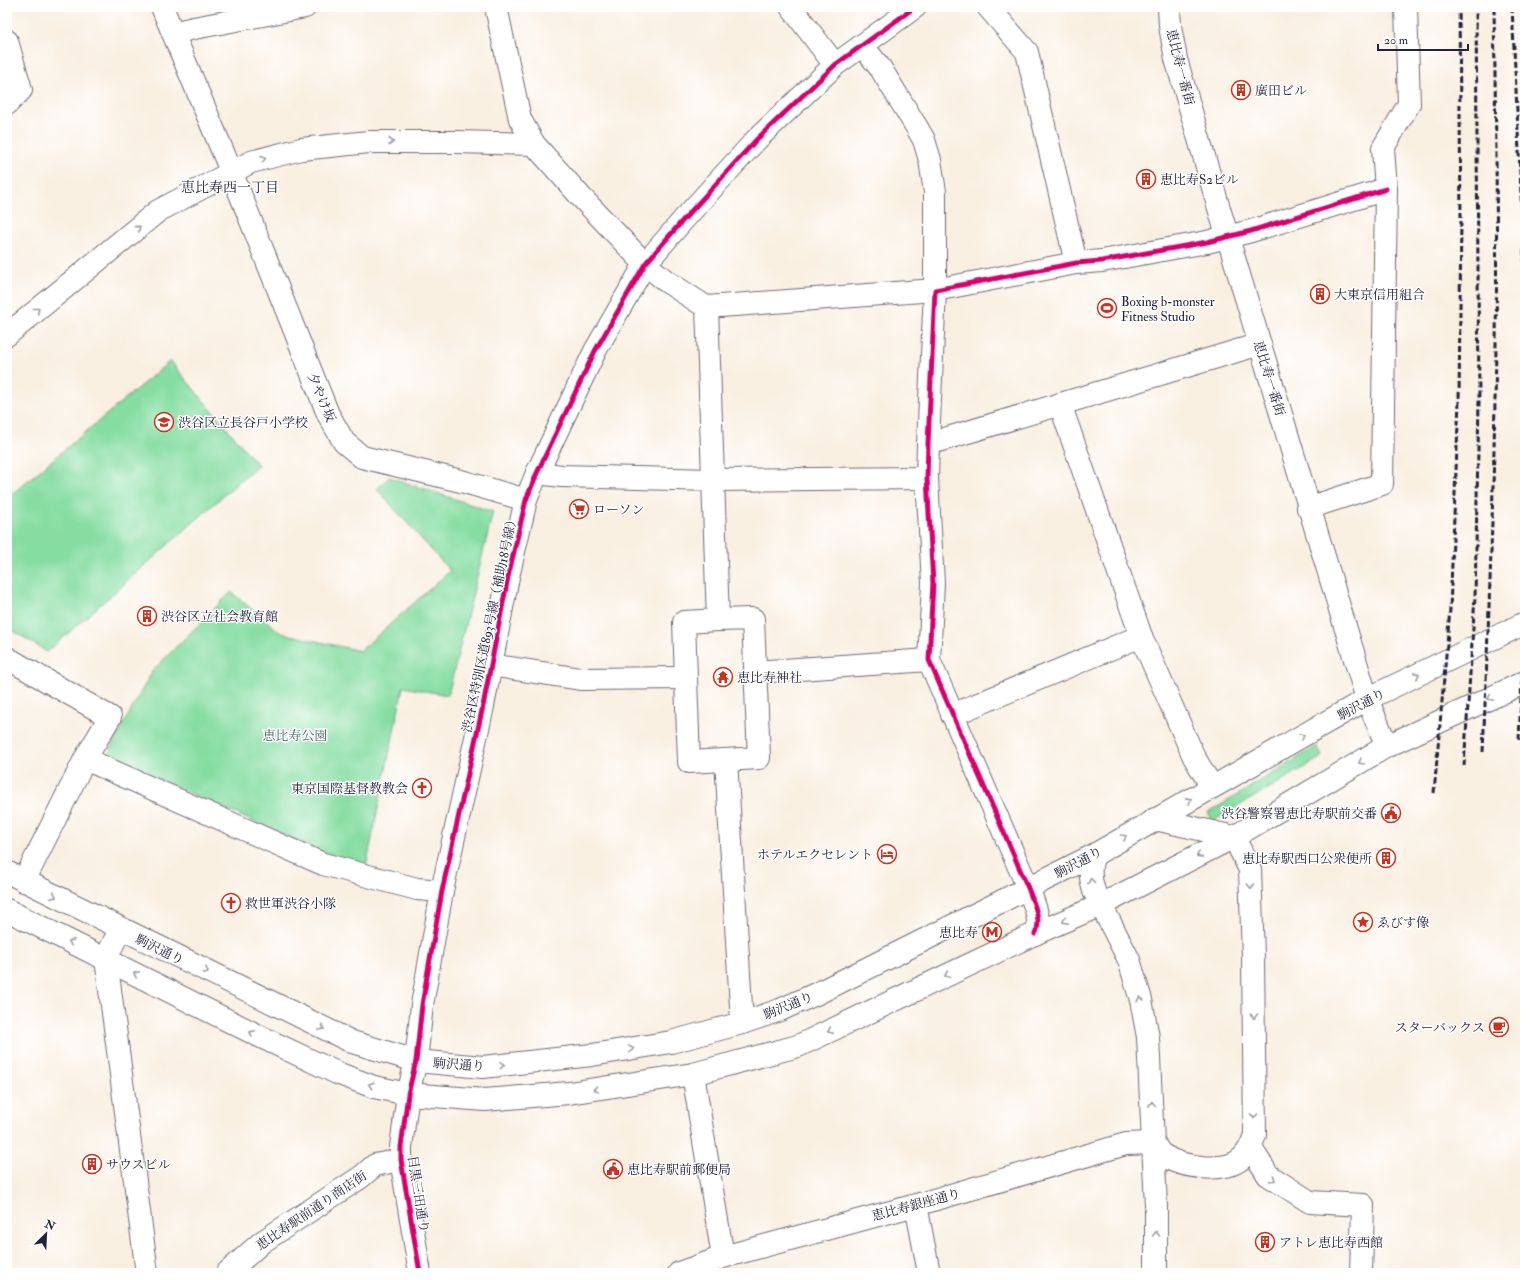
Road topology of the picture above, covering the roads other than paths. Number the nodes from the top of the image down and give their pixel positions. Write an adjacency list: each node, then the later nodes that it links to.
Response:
1 (162, 7): 9 (street, 夕やけ坂)
2 (305, 7): 9 (street)
3 (496, 7): 14 (street)
4 (791, 7): 12 (street)
5 (915, 7): 11 (street, 渋谷区特別区道893号線（補助18号線）)
6 (988, 7): 18 (street)
7 (1169, 7): 17 (street, 恵比寿一番街)
8 (1406, 7): 16 (street)
9 (173, 33): 15 (street, 夕やけ坂)
10 (7, 41): 13 (street)
11 (862, 45): 12 (street, 渋谷区特別区道893号線（補助18号線）); 20 (street)
12 (835, 65): 19 (street, 渋谷区特別区道893号線（補助18号線）)
13 (7, 104)
14 (534, 144): 15 (street, one-way to 14); 19 (street)
15 (231, 171): 22 (street, one-way to 15); 29 (street, 夕やけ坂)
16 (1386, 189): 17 (street); 30 (street)
17 (1228, 236): 18 (street); 23 (street, 恵比寿一番街)
18 (1076, 263): 20 (street)
19 (645, 264): 21 (street); 26 (street, 渋谷区特別区道893号線（補助18号線）)
20 (935, 290): 21 (street); 25 (street)
21 (707, 307): 28 (street)
22 (7, 335)
23 (1260, 344): 24 (street); 30 (street, 恵比寿一番街)
24 (1060, 404): 25 (street); 33 (street)
25 (928, 444): 27 (street)
26 (537, 473): 28 (street); 29 (street, 渋谷区特別区道893号線（補助18号線）)
27 (927, 478): 28 (street); 35 (street)
28 (712, 480): 31 (street)
29 (526, 500): 36 (street, 渋谷区特別区道893号線（補助18号線）)
30 (1308, 508): 40 (street, 恵比寿一番街)
31 (718, 620): 37 (street); 38 (street)
32 (1525, 623): 40 (street, 駒沢通り, one-way to 32)
33 (1141, 636): 41 (street); 45 (street)
34 (7, 658): 43 (street)
35 (929, 660): 37 (street); 41 (street)
36 (490, 665): 38 (street); 51 (street, 渋谷区特別区道893号線（補助18号線）)
37 (755, 672): 44 (street)
38 (685, 678): 44 (street)
39 (1525, 682): 42 (street, one-way to 42)
40 (1367, 699): 42 (street, 恵比寿一番街); 45 (street, 駒沢通り, one-way to 40)
41 (952, 715): 50 (street)
42 (1388, 746): 47 (street, one-way to 47)
43 (85, 759): 49 (street); 51 (street)
44 (726, 760): 57 (street)
45 (1212, 787): 46 (street, 駒沢通り, one-way to 45)
46 (1155, 819): 47 (street); 48 (street, 駒沢通り, one-way to 46)
47 (1234, 837): 52 (street, one-way to 52); 62 (street, one-way to 62)
48 (1094, 855): 50 (street, 駒沢通り); 52 (street, one-way to 48)
49 (15, 877): 54 (street, 駒沢通り, one-way to 54)
50 (1028, 888): 55 (street); 57 (street, 駒沢通り)
51 (442, 891): 58 (street, 渋谷区特別区道893号線（補助18号線）)
52 (1101, 905): 55 (street, one-way to 55); 61 (street, one-way to 52)
53 (7, 910): 56 (street, one-way to 53)
54 (120, 929): 56 (street); 58 (street, 駒沢通り, one-way to 58)
55 (1035, 934): 59 (street, one-way to 59)
56 (106, 959): 60 (street, one-way to 56); 66 (street)
57 (742, 1023): 58 (street, 駒沢通り, one-way to 57)
58 (416, 1061): 60 (street, 渋谷区特別区道893号線（補助18号線）)
59 (693, 1074): 60 (street, one-way to 60); 65 (street)
60 (408, 1094): 63 (street, 目黒三田通り)
61 (1154, 1143): 62 (street); 64 (street, 恵比寿銀座通り); 71 (street, one-way to 61)
62 (1251, 1148): 72 (street, one-way to 72)
63 (401, 1160): 67 (street, 恵比寿駅前通り商店街); 68 (street, 目黒三田通り)
64 (916, 1205): 65 (street, 恵比寿銀座通り); 70 (street)
65 (723, 1257): 69 (street, 恵比寿銀座通り)
66 (147, 1273)
67 (227, 1273)
68 (420, 1273)
69 (680, 1273)
70 (929, 1273)
71 (1156, 1273)
72 (1361, 1273)

